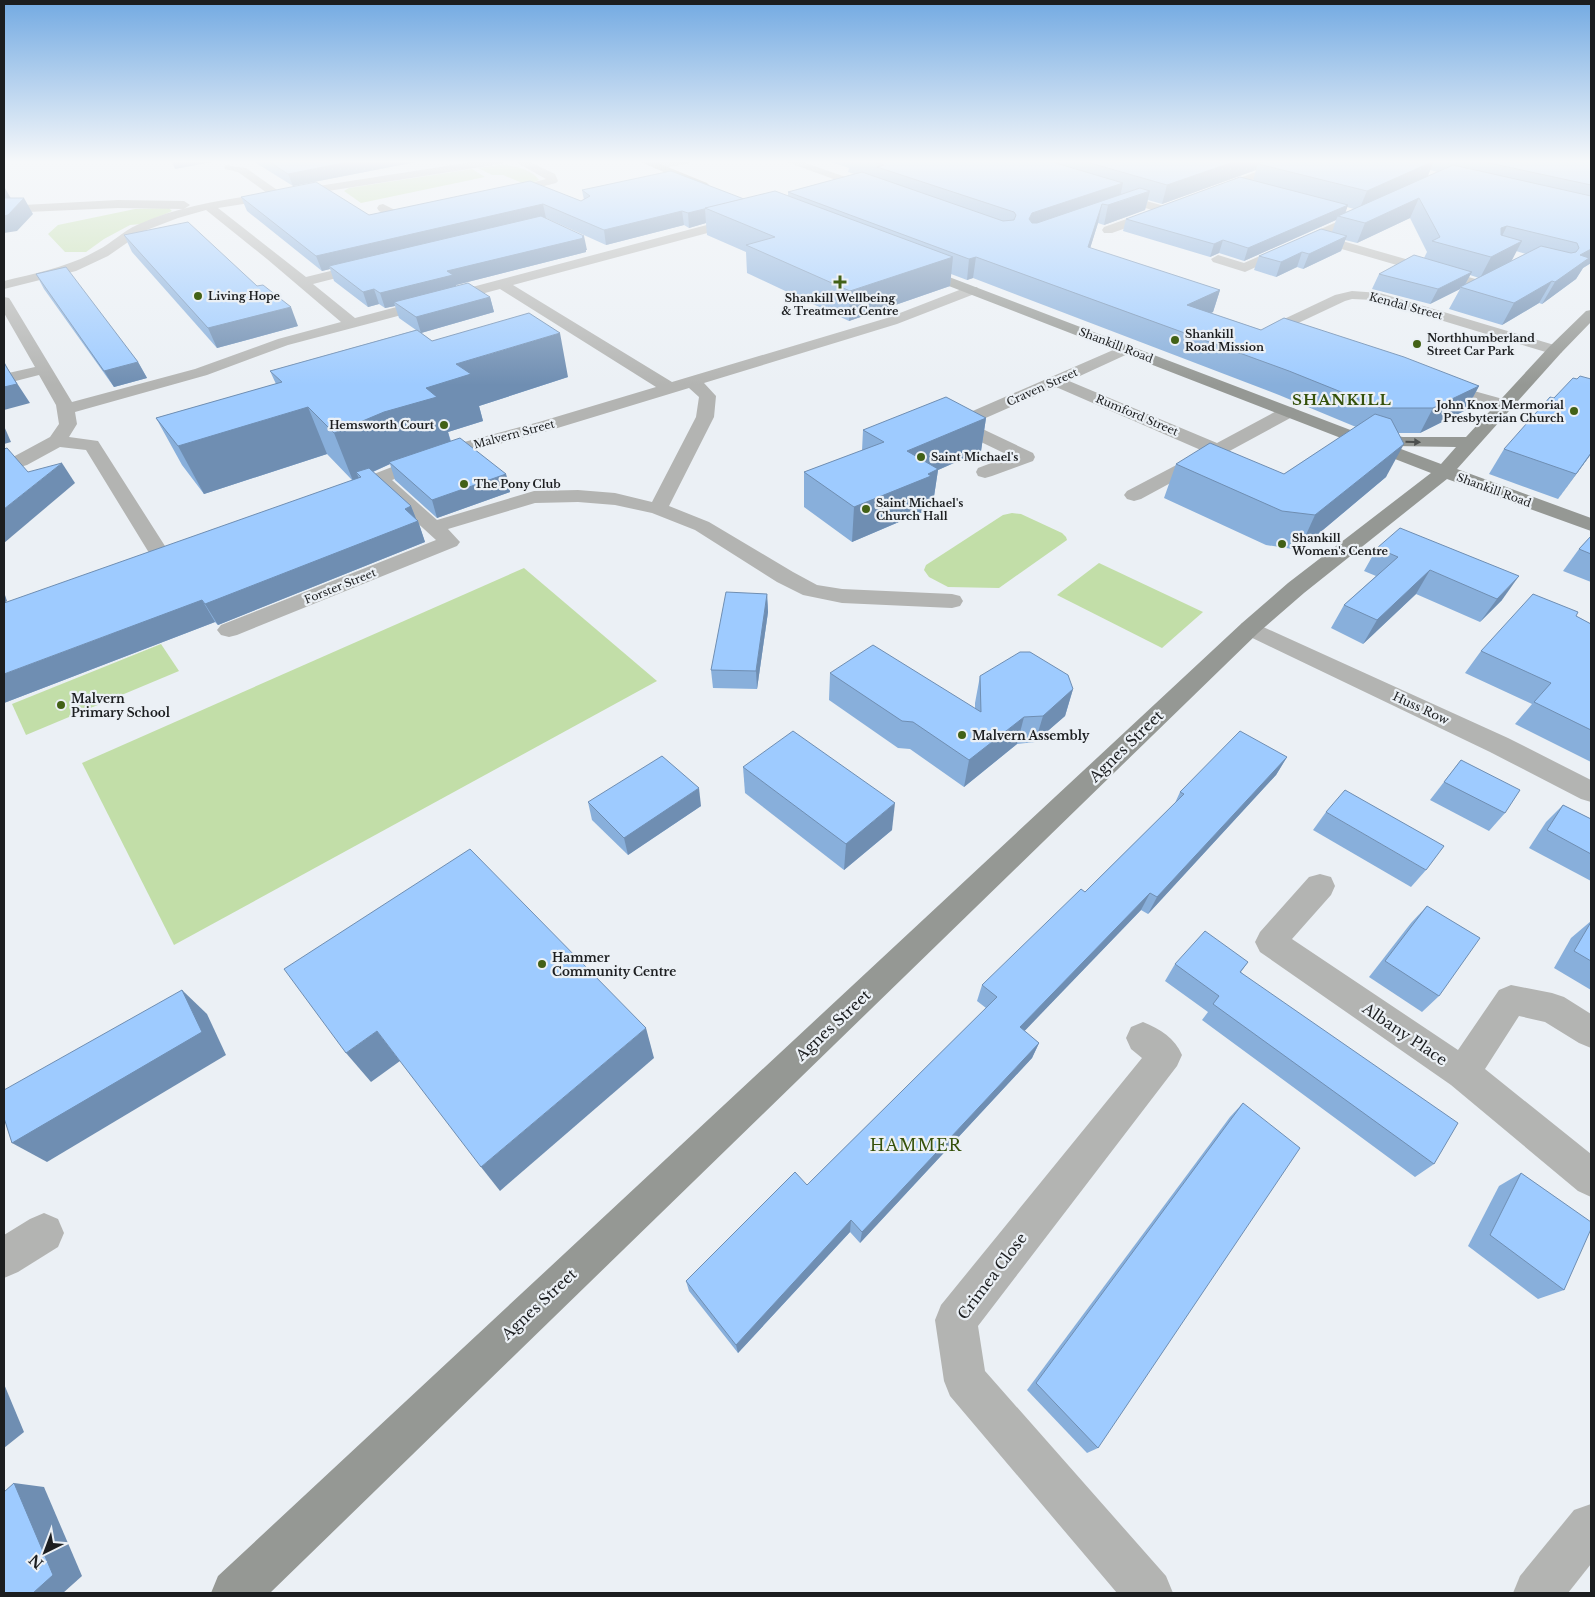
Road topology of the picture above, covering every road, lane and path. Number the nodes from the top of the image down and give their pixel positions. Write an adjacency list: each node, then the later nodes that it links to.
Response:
1 (129, 236): 14 (street)
2 (245, 236): 12 (street)
3 (684, 236): 7 (street)
4 (1317, 236): 5 (street)
5 (1314, 237): 8 (street); 15 (street)
6 (593, 246): 7 (street)
7 (612, 255): 13 (street)
8 (1218, 260)
9 (900, 262): 16 (main road, Shankill Road)
10 (378, 264): 12 (street)
11 (1497, 277): 15 (street)
12 (304, 282): 22 (street)
13 (502, 284): 22 (street); 31 (street)
14 (4, 285)
15 (1481, 285): 17 (street)
16 (972, 290): 23 (main road, Shankill Road); 29 (street, Malvern Street)
17 (1465, 294)
18 (4, 301): 26 (street)
19 (1448, 303): 20 (street)
20 (1432, 312): 24 (street, Kendal Street); 25 (street, Kendal Street)
21 (1591, 314): 25 (main road, Agnes Street)
22 (353, 324): 33 (street)
23 (1127, 349): 28 (street, Craven Street); 34 (main road, Shankill Road)
24 (1325, 349)
25 (1555, 350): 32 (main road, Agnes Street)
26 (45, 369): 27 (street); 33 (street)
27 (4, 379)
28 (1056, 380): 38 (street, Rumford Street); 40 (street, Craven Street)
29 (692, 381): 31 (street, Malvern Street); 45 (street)
30 (1427, 383): 32 (street)
31 (668, 388): 42 (street, Malvern Street)
32 (1504, 405): 37 (main road, Agnes Street)
33 (67, 409): 36 (street)
34 (1288, 412): 35 (main road, Shankill Road); 38 (street)
35 (1347, 435): 37 (main road, one-way to 37); 41 (main road, Shankill Road)
36 (57, 441): 39 (street); 48 (street)
37 (1471, 442): 41 (main road, Agnes Street)
38 (1217, 450): 43 (street)
39 (4, 466)
40 (985, 472)
41 (1444, 472): 46 (main road, Shankill Road); 50 (main road, Agnes Street)
42 (379, 478): 44 (street, Malvern Street); 47 (street)
43 (1134, 495)
44 (330, 498)
45 (658, 509): 47 (street); 49 (street)
46 (1590, 522)
47 (434, 527): 51 (street, Forster Street)
48 (179, 550)
49 (952, 602)
50 (1250, 628): 52 (street, Huss Row); 61 (main road, Agnes Street)
51 (230, 630)
52 (1591, 792)
53 (1320, 886): 56 (street, Albany Place)
54 (1591, 1032): 56 (street)
55 (1143, 1038): 62 (street, Crimea Close)
56 (1463, 1073): 57 (street, Albany Place)
57 (1591, 1178)
58 (44, 1233): 59 (street)
59 (4, 1258)
60 (1591, 1528): 63 (street)
61 (235, 1593)
62 (1149, 1593)
63 (1537, 1593)

